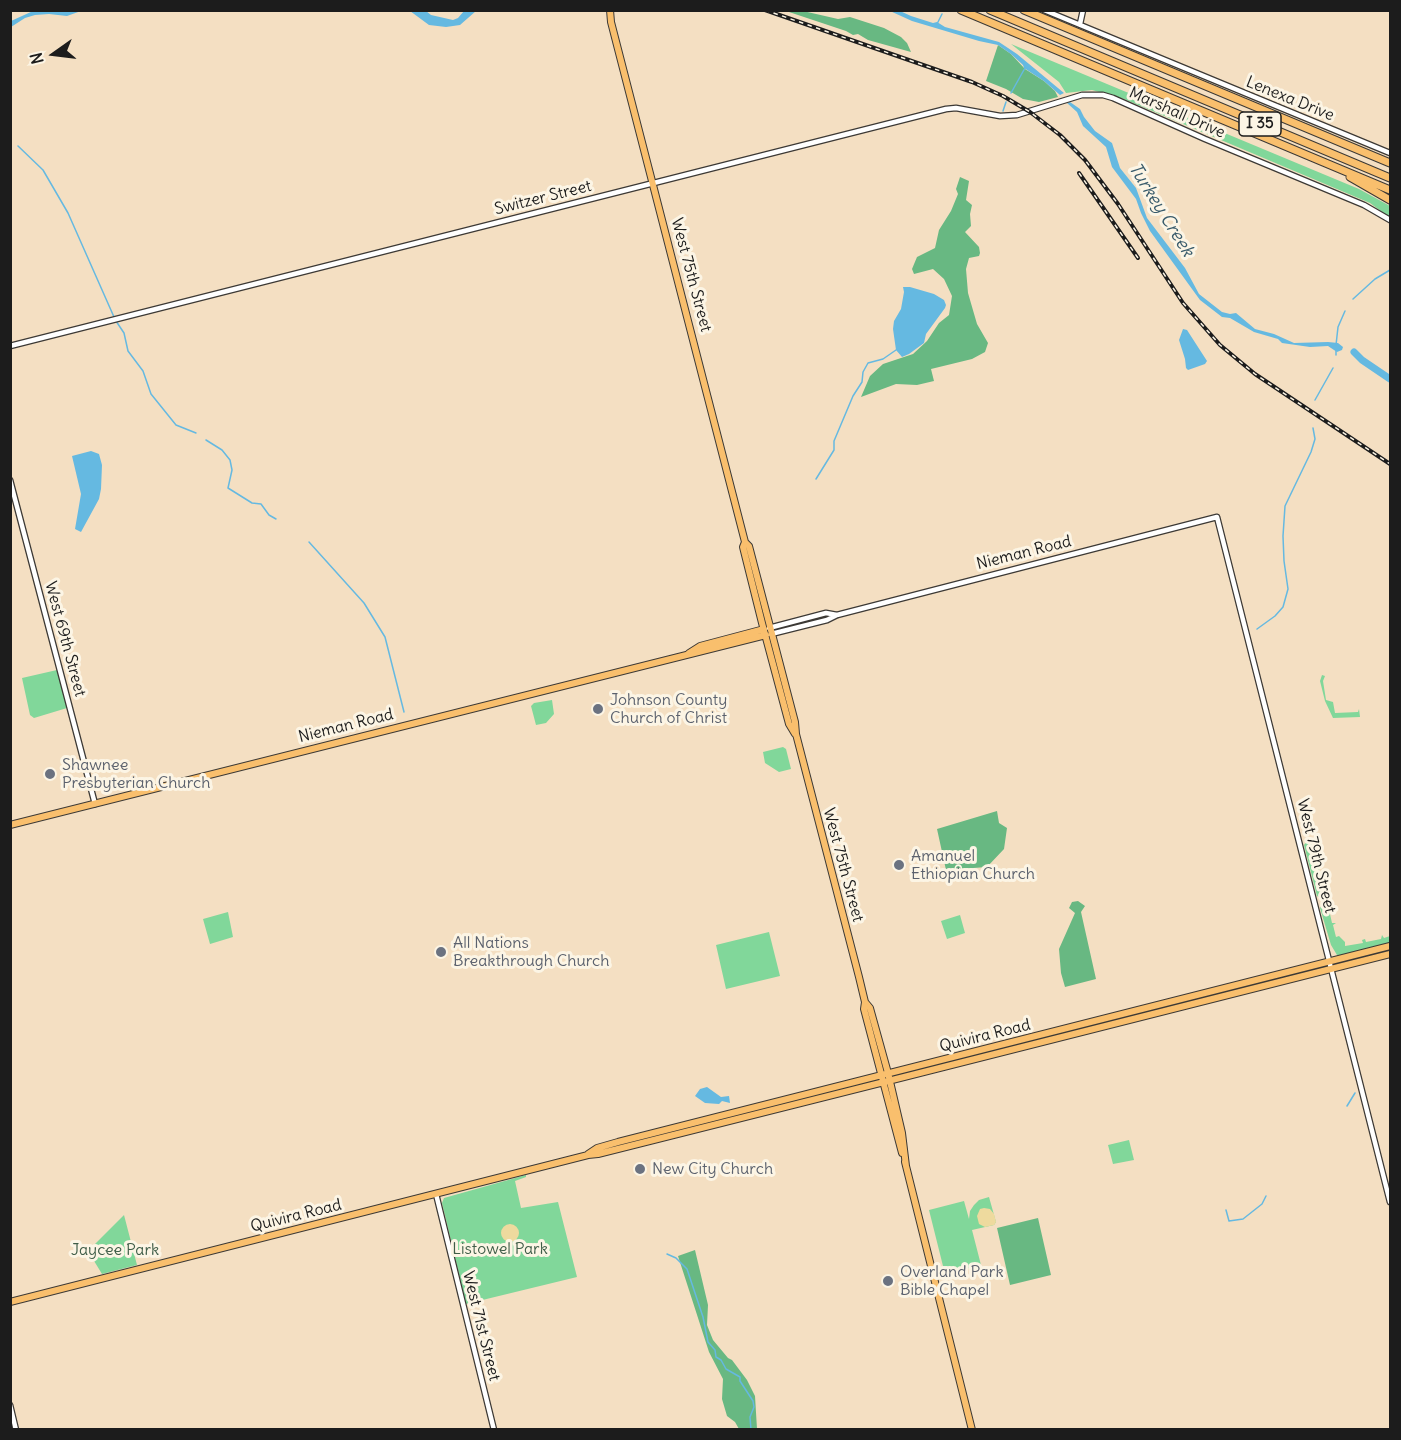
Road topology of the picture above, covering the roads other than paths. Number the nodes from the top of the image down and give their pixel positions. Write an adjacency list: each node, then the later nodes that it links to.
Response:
1 (961, 10): 10 (highway, I 35)
2 (990, 10): 12 (highway, I 35)
3 (1024, 10): 11 (highway)
4 (1044, 10): 7 (street, Lenexa Drive)
5 (1083, 10): 7 (street)
6 (608, 12): 13 (main road, West 75th Street)
7 (1080, 24): 9 (street, Lenexa Drive)
8 (1082, 95): 13 (street, Switzer Street); 16 (street, Marshall Drive)
9 (1390, 153)
10 (1318, 160): 14 (highway, I 35); 15 (highway)
11 (1390, 163)
12 (1390, 178)
13 (653, 184): 17 (street, Switzer Street); 20 (main road, West 75th Street)
14 (1390, 190)
15 (1390, 200)
16 (1390, 220)
17 (10, 346)
18 (10, 480): 21 (street, West 69th Street)
19 (1218, 517): 20 (street, Nieman Road); 25 (street, West 79th Street)
20 (768, 631): 21 (main road, Nieman Road); 27 (main road, West 75th Street)
21 (95, 804): 22 (main road, Nieman Road)
22 (10, 825)
23 (1390, 946): 25 (main road, Quivira Road)
24 (1390, 954): 26 (main road, Quivira Road)
25 (1330, 961): 26 (street, West 79th Street); 27 (main road, Quivira Road)
26 (1332, 969): 28 (main road, Quivira Road); 31 (street, West 79th Street)
27 (885, 1074): 28 (main road, West 75th Street); 29 (main road, Quivira Road)
28 (887, 1082): 29 (main road, Quivira Road); 36 (main road, West 75th Street)
29 (820, 1094): 30 (main road, Quivira Road)
30 (436, 1194): 32 (main road, Quivira Road); 35 (street, West 71st Street)
31 (1390, 1202)
32 (10, 1302)
33 (10, 1405): 34 (street)
34 (16, 1430)
35 (494, 1430)
36 (972, 1430)

